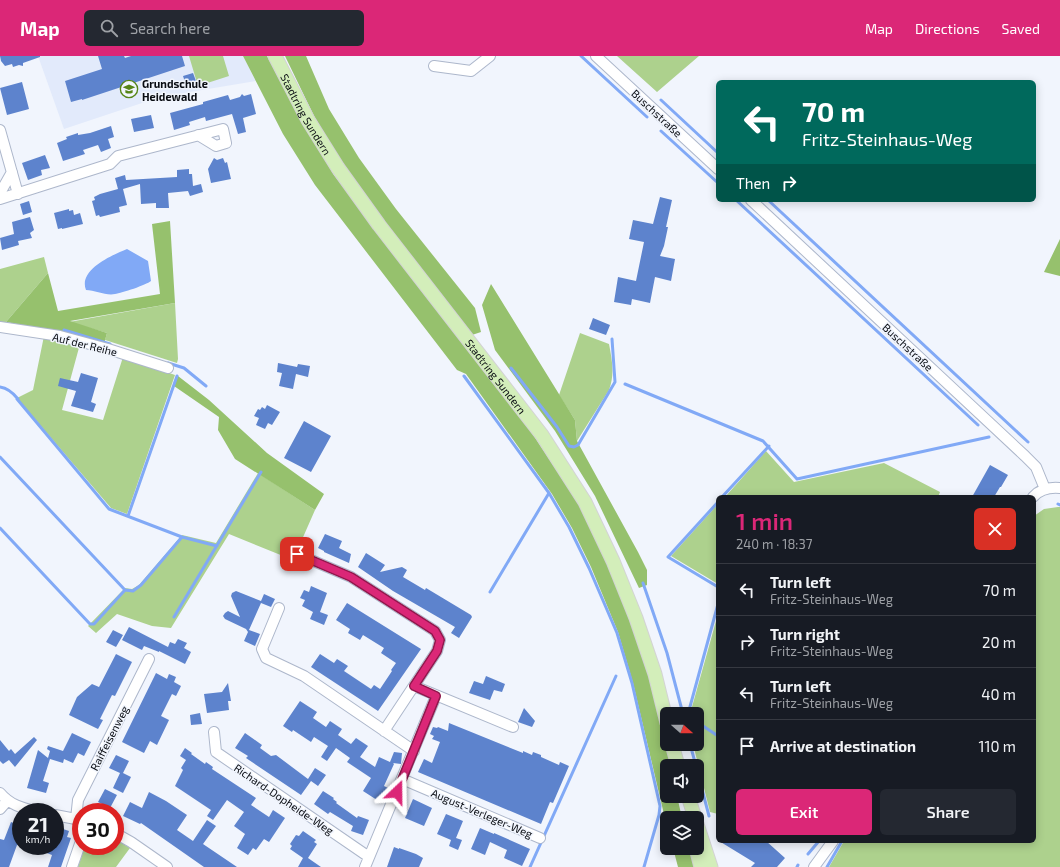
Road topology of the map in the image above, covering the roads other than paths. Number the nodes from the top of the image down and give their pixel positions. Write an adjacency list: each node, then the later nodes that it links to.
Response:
1 (275, 56): 23 (main road, Stadtring Sundern)
2 (490, 56): 4 (street)
3 (596, 56): 7 (street, Buschstraße)
4 (434, 66)
5 (0, 130): 8 (street)
6 (198, 135): 10 (street)
7 (716, 167)
8 (12, 172): 9 (street); 10 (street)
9 (0, 193)
10 (18, 194): 11 (street)
11 (0, 199)
12 (753, 202): 16 (street, Buschstraße)
13 (0, 327): 14 (street, Auf der Reihe)
14 (168, 368)
15 (1060, 488): 16 (street)
16 (1045, 489): 17 (street)
17 (1036, 495)
18 (297, 554): 21 (street)
19 (279, 608): 25 (street)
20 (149, 659): 30 (street, Raiffeisenweg)
21 (414, 686): 22 (street); 25 (street)
22 (436, 696): 24 (street); 27 (street)
23 (663, 707)
24 (513, 727)
25 (384, 731): 27 (street)
26 (214, 732): 38 (street, Richard-Dopheide-Weg)
27 (414, 751): 28 (street)
28 (402, 779): 33 (street, August-Verleger-Weg); 38 (street)
29 (2, 801): 31 (street)
30 (78, 803)
31 (12, 805)
32 (124, 838): 40 (street)
33 (540, 838)
34 (832, 843): 44 (street)
35 (704, 846): 43 (main road)
36 (76, 855): 39 (street)
37 (698, 855): 42 (main road)
38 (370, 857): 41 (street)
39 (72, 867)
40 (167, 867)
41 (365, 867)
42 (701, 867)
43 (711, 867)
44 (814, 867)

